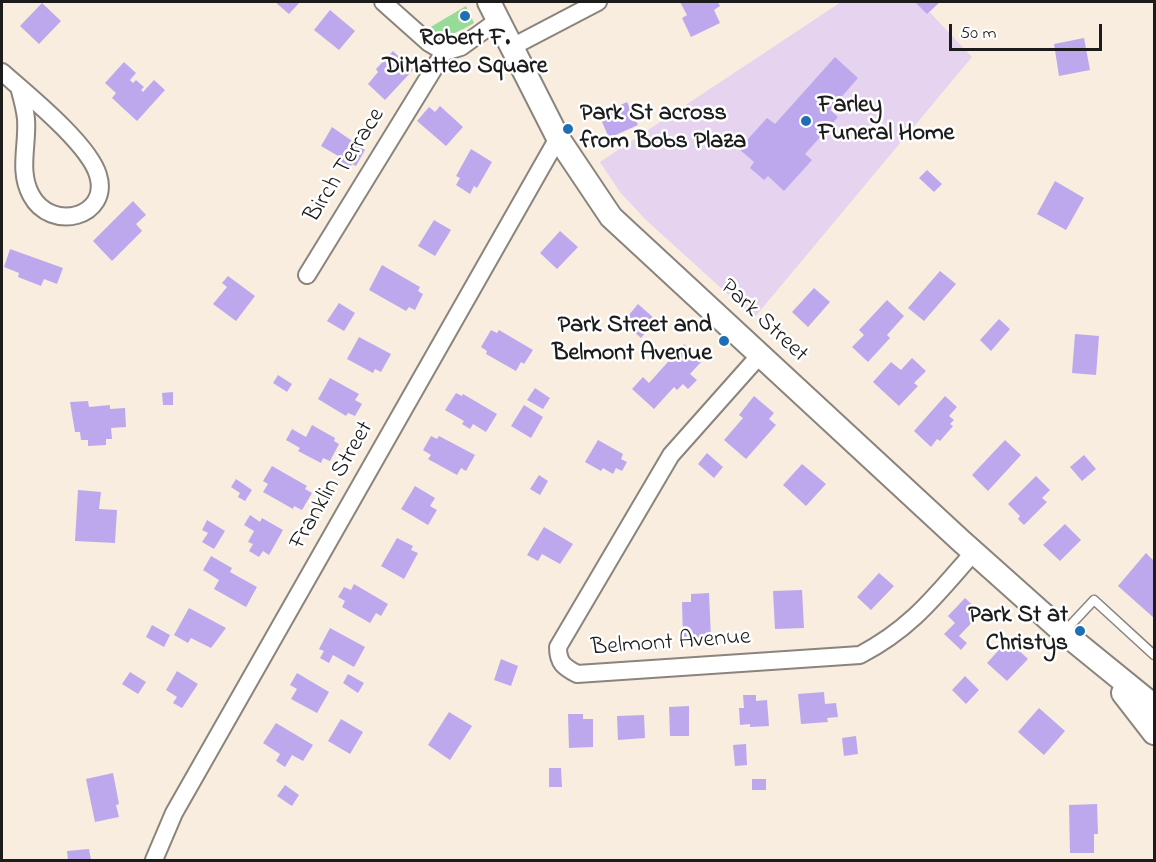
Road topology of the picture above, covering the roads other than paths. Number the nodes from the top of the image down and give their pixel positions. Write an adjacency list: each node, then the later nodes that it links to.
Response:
1 (383, 2): 5 (street)
2 (598, 2): 4 (street)
3 (493, 11): 4 (main road, Park Street); 5 (street)
4 (510, 48): 8 (main road, Park Street)
5 (444, 52): 9 (street, Birch Terrace)
6 (2, 72): 7 (street)
7 (19, 87): 7 (street)
8 (558, 138): 10 (main road, Park Street); 16 (street, Franklin Street)
9 (307, 275)
10 (759, 356): 11 (main road, Park Street); 11 (street, Belmont Avenue)
11 (974, 552): 12 (main road, Park Street)
12 (1064, 632): 13 (lane); 14 (main road, Park Street); 15 (main road, Park Street)
13 (1155, 655)
14 (1150, 698)
15 (1155, 733)
16 (154, 861)

